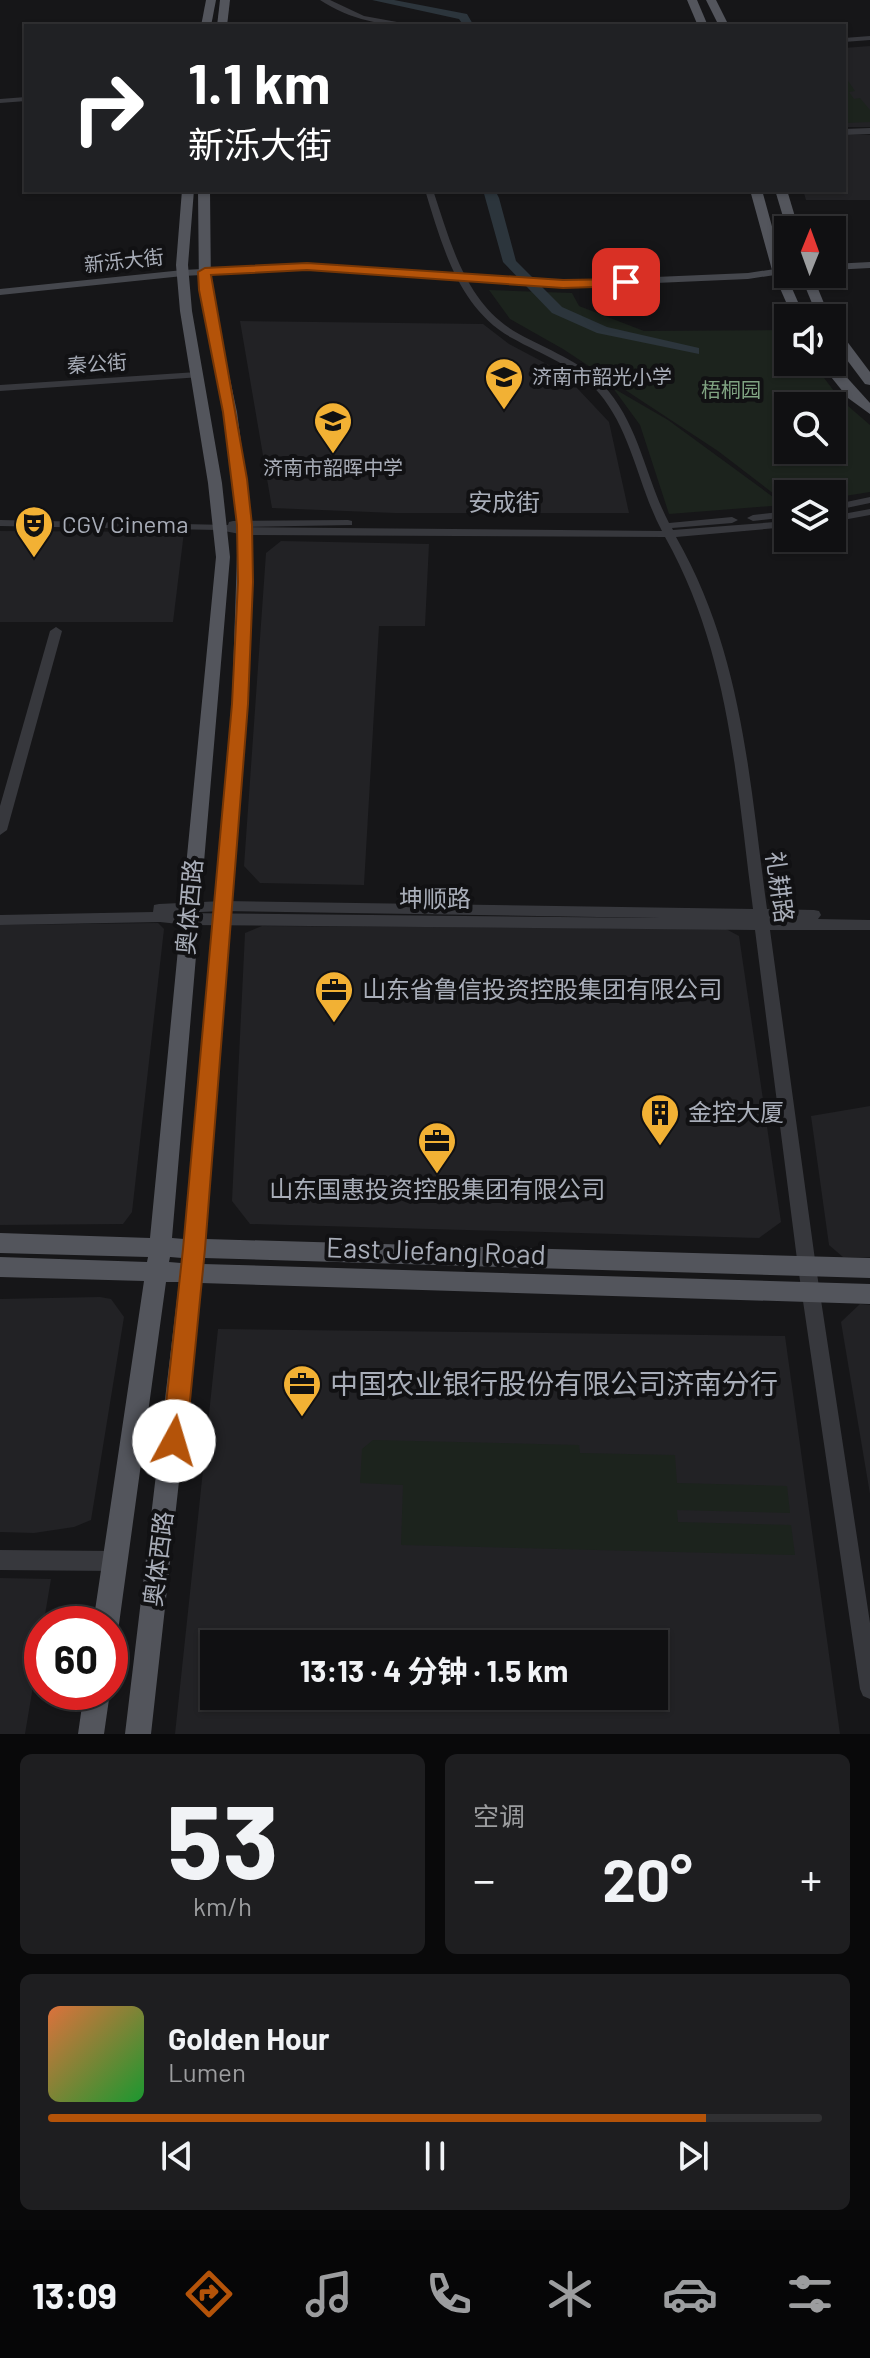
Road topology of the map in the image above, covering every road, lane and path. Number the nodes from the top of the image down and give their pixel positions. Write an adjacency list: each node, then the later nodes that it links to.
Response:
1 (211, 0): 6 (main road)
2 (225, 0): 7 (main road)
3 (324, 0): 8 (street)
4 (692, 0): 9 (main road)
5 (711, 0): 10 (main road)
6 (206, 24)
7 (222, 24)
8 (402, 24)
9 (702, 24)
10 (723, 24)
11 (870, 38): 12 (street)
12 (846, 40)
13 (24, 99): 14 (street)
14 (0, 101)
15 (870, 131): 16 (street)
16 (846, 132)
17 (188, 192): 27 (main road, 奥体西路)
18 (204, 192): 26 (main road, 奥体西路)
19 (430, 192): 30 (street, 礼耕路)
20 (757, 192): 23 (main road)
21 (782, 192): 22 (main road)
22 (789, 216)
23 (774, 243)
24 (870, 265): 25 (main road)
25 (846, 266)
26 (204, 268): 27 (main road, 新泺大街); 30 (main road, 新泺大街); 48 (main road, 奥体西路)
27 (182, 269): 32 (main road, 新泺大街); 33 (main road, 新泺大街); 35 (main road, 奥体西路)
28 (774, 269): 31 (main road, 新泺大街)
29 (774, 272): 31 (main road, 新泺大街)
30 (459, 273): 31 (main road, 新泺大街); 49 (street, 礼耕路)
31 (494, 275)
32 (0, 283)
33 (0, 292)
34 (846, 349): 37 (main road)
35 (197, 375): 38 (street, 秦公街); 47 (main road, 奥体西路)
36 (837, 376): 39 (main road)
37 (870, 381)
38 (0, 388)
39 (870, 410)
40 (870, 500): 41 (street)
41 (846, 505)
42 (870, 512): 44 (street)
43 (774, 516): 49 (street, 安成街)
44 (846, 516)
45 (0, 523): 47 (street, 安成街)
46 (774, 525): 49 (street, 安成街)
47 (219, 527): 48 (street, 安成街); 54 (main road, 奥体西路)
48 (244, 527): 49 (street, 安成街); 53 (main road, 奥体西路)
49 (665, 530): 56 (street, 礼耕路)
50 (56, 631): 51 (street)
51 (0, 830)
52 (0, 911): 54 (street, 坤顺路)
53 (222, 913): 54 (street, 坤顺路); 56 (street, 坤顺路); 61 (main road, 奥体西路)
54 (189, 914): 57 (street, 坤顺路); 60 (main road, 奥体西路)
55 (870, 915): 56 (street, 坤顺路)
56 (761, 919): 58 (street, 坤顺路); 63 (street, 礼耕路)
57 (0, 920)
58 (870, 925)
59 (0, 1243): 60 (main road, East Jiefang Road)
60 (158, 1260): 61 (main road, East Jiefang Road); 62 (main road, East Jiefang Road); 68 (main road, 奥体西路)
61 (192, 1261): 63 (main road, East Jiefang Road); 65 (main road, East Jiefang Road); 73 (main road, 奥体西路)
62 (0, 1267)
63 (807, 1267): 64 (main road, East Jiefang Road); 65 (street, 礼耕路)
64 (870, 1268)
65 (811, 1293): 66 (main road, East Jiefang Road); 70 (street, 礼耕路)
66 (870, 1294)
67 (0, 1560): 68 (street)
68 (115, 1561): 69 (main road, 奥体西路)
69 (109, 1606)
70 (870, 1689)
71 (94, 1710): 72 (main road)
72 (91, 1734)
73 (138, 1734)

